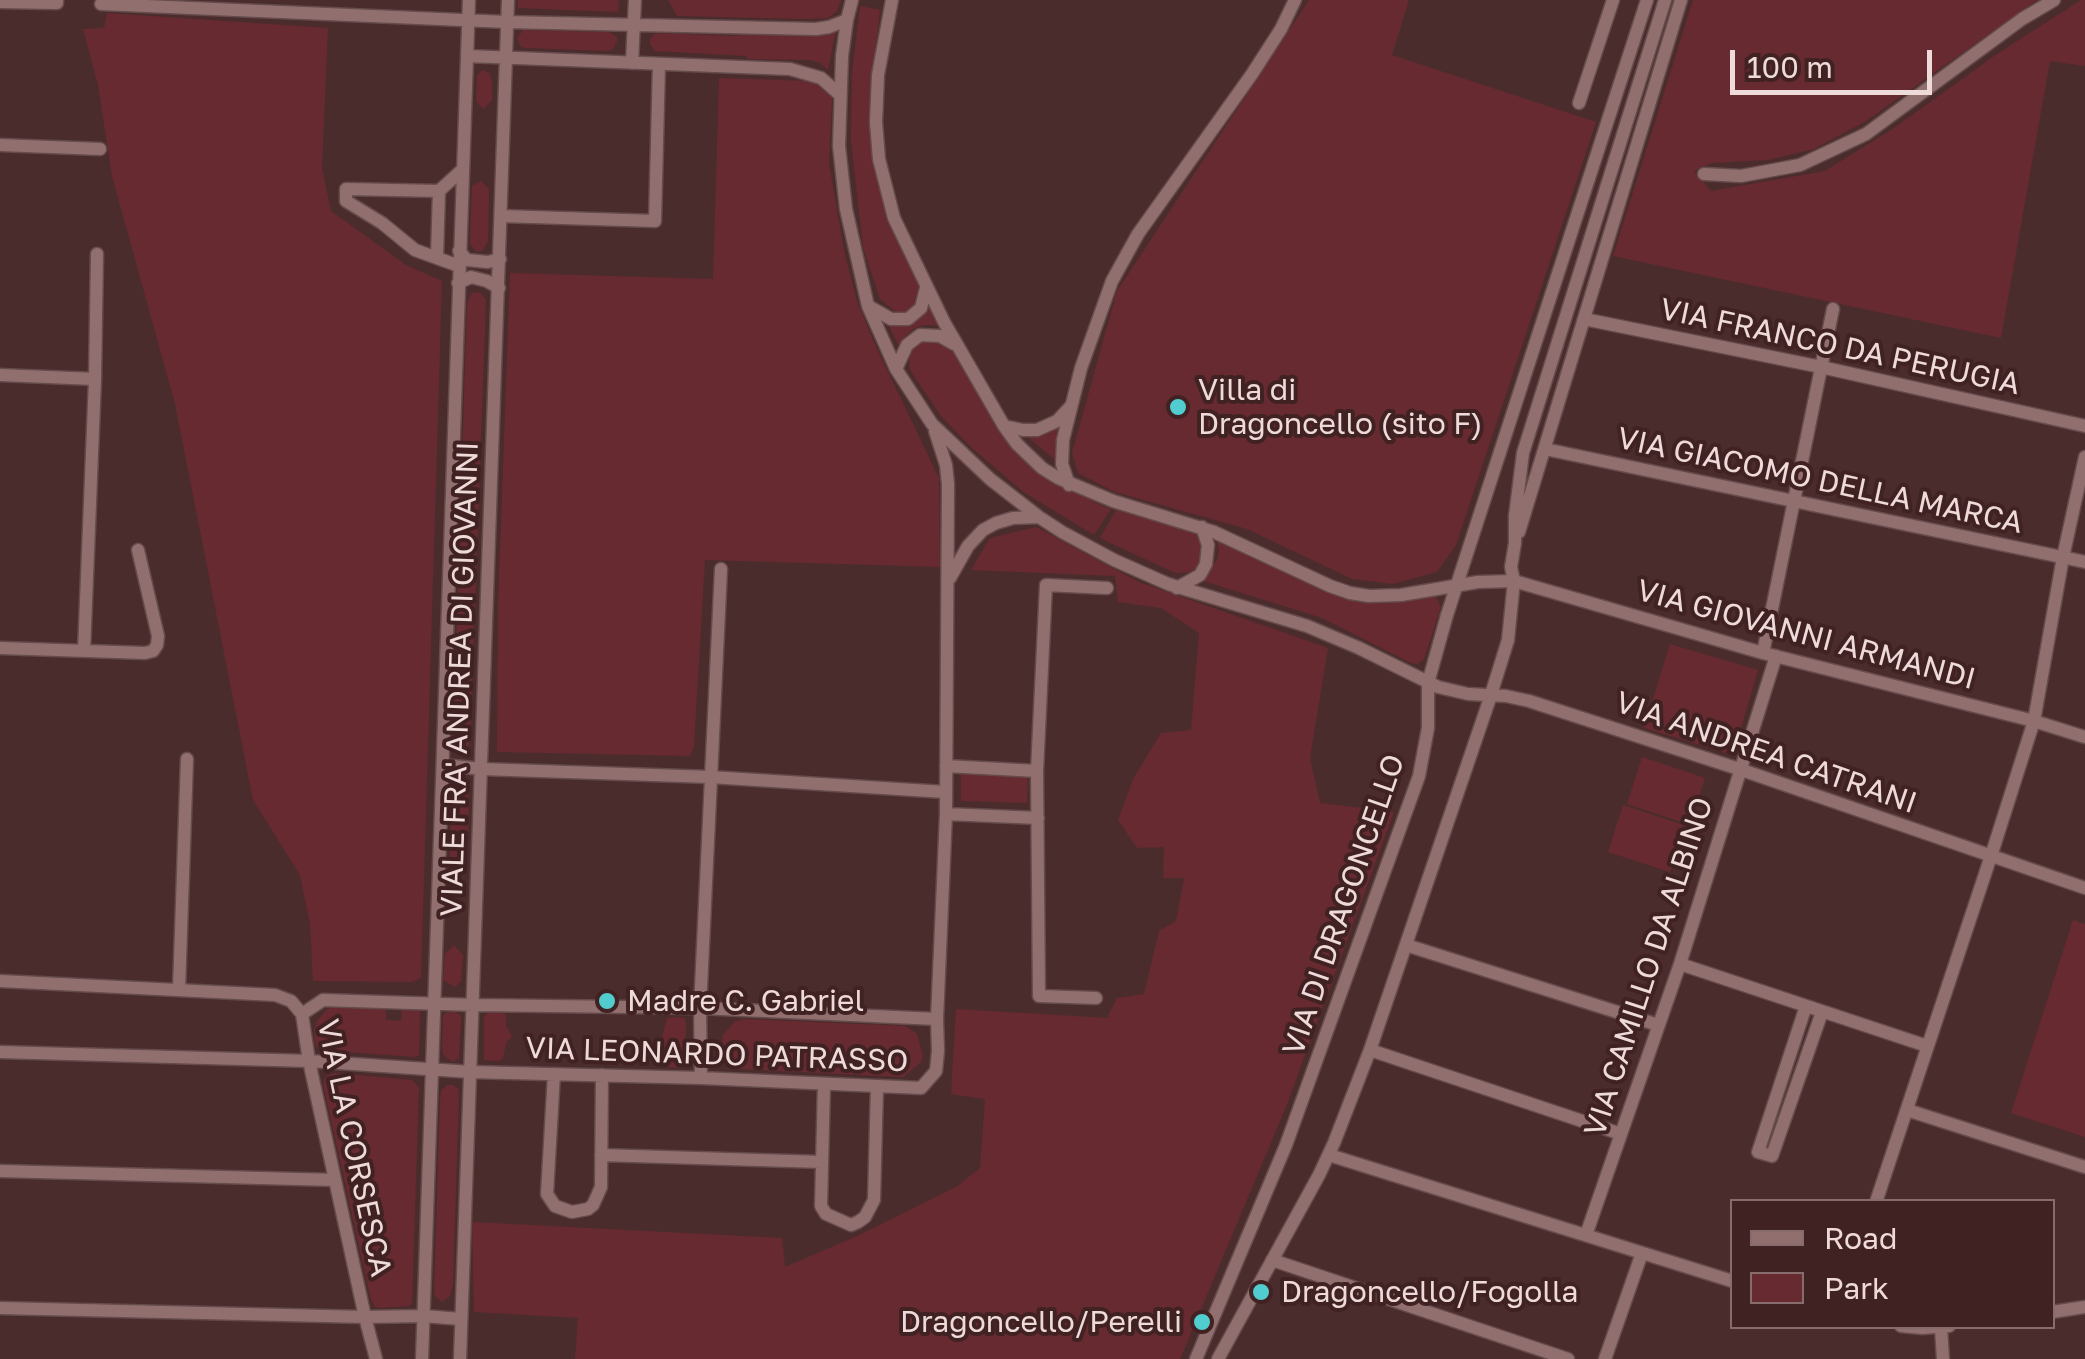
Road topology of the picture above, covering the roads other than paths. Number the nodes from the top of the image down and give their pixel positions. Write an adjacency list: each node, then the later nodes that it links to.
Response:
1 (56, 0): 13 (street)
2 (469, 0): 16 (street, VIALE FRA' ANDREA DI GIOVANNI)
3 (508, 0): 17 (street, VIALE FRA' ANDREA DI GIOVANNI)
4 (635, 0): 18 (street)
5 (852, 0): 15 (street)
6 (892, 0): 37 (street)
7 (1295, 0): 47 (street)
8 (1613, 0): 24 (street)
9 (1648, 0): 64 (street, VIA DI DRAGONCELLO)
10 (1665, 0): 57 (street)
11 (1681, 0): 41 (street)
12 (2054, 0): 28 (street)
13 (0, 2)
14 (101, 4): 16 (street)
15 (846, 20): 18 (street); 23 (street)
16 (468, 21): 17 (street); 19 (street, VIALE FRA' ANDREA DI GIOVANNI)
17 (507, 22): 18 (street); 20 (street, VIALE FRA' ANDREA DI GIOVANNI)
18 (634, 24): 21 (street)
19 (467, 56): 20 (street); 27 (street, VIALE FRA' ANDREA DI GIOVANNI)
20 (507, 58): 21 (street); 30 (street, VIALE FRA' ANDREA DI GIOVANNI)
21 (632, 63): 22 (street)
22 (659, 64): 23 (street); 30 (street)
23 (840, 94): 39 (street)
24 (1580, 104)
25 (0, 145): 26 (street)
26 (100, 149)
27 (462, 170): 29 (street); 31 (street, VIALE FRA' ANDREA DI GIOVANNI)
28 (1704, 174)
29 (440, 191): 33 (street); 33 (street)
30 (502, 216): 34 (street, VIALE FRA' ANDREA DI GIOVANNI)
31 (459, 251): 34 (street); 35 (street, VIALE FRA' ANDREA DI GIOVANNI)
32 (97, 254): 46 (street)
33 (437, 256): 35 (street)
34 (500, 259): 38 (street, VIALE FRA' ANDREA DI GIOVANNI)
35 (459, 266): 36 (street, VIALE FRA' ANDREA DI GIOVANNI)
36 (458, 283): 38 (street); 75 (street, VIALE FRA' ANDREA DI GIOVANNI)
37 (926, 286): 39 (street); 42 (street)
38 (498, 288): 77 (street, VIALE FRA' ANDREA DI GIOVANNI)
39 (868, 306): 44 (street)
40 (1833, 310): 43 (street, VIA CAMILLO DA ALBINO)
41 (1584, 319): 43 (street, VIA FRANCO DA PERUGIA); 51 (street)
42 (960, 350): 44 (street); 49 (street)
43 (1821, 368): 50 (street, VIA FRANCO DA PERUGIA); 54 (street, VIA CAMILLO DA ALBINO)
44 (896, 369): 48 (street)
45 (0, 376): 46 (street)
46 (95, 379): 68 (street)
47 (1071, 406): 49 (street); 53 (street)
48 (932, 424): 55 (street, VIA ANDREA CATRANI); 62 (street, VIA LEONARDO PATRASSO)
49 (1004, 426): 53 (street)
50 (2085, 426)
51 (1545, 450): 54 (street, VIA GIACOMO DELLA MARCA); 57 (street)
52 (2085, 457): 59 (street)
53 (1070, 485): 56 (street)
54 (1794, 500): 59 (street, VIA GIACOMO DELLA MARCA); 69 (street, VIA CAMILLO DA ALBINO)
55 (1039, 517): 62 (street); 66 (street, VIA ANDREA CATRANI)
56 (1202, 527): 64 (street); 66 (street)
57 (1515, 544): 63 (street)
58 (138, 550): 68 (street)
59 (2064, 557): 60 (street, VIA GIACOMO DELLA MARCA); 72 (street)
60 (2085, 562)
61 (721, 569): 80 (street)
62 (949, 580): 76 (street, VIA LEONARDO PATRASSO)
63 (1514, 581): 64 (street); 69 (street, VIA GIOVANNI ARMANDI); 71 (street)
64 (1456, 587): 70 (street, VIA DI DRAGONCELLO)
65 (1107, 588): 79 (street)
66 (1177, 588): 70 (street, VIA ANDREA CATRANI)
67 (0, 648): 68 (street)
68 (84, 651)
69 (1769, 655): 72 (street, VIA GIOVANNI ARMANDI); 78 (street, VIA CAMILLO DA ALBINO)
70 (1428, 683): 71 (street, VIA ANDREA CATRANI); 133 (street, VIA DI DRAGONCELLO)
71 (1489, 695): 78 (street, VIA ANDREA CATRANI); 86 (street)
72 (2034, 720): 73 (street, VIA GIOVANNI ARMANDI); 84 (street)
73 (2085, 736)
74 (188, 759): 89 (street)
75 (444, 765): 77 (street); 91 (street, VIALE FRA' ANDREA DI GIOVANNI)
76 (946, 766): 79 (street); 81 (street, VIA LEONARDO PATRASSO)
77 (482, 769): 80 (street); 92 (street, VIALE FRA' ANDREA DI GIOVANNI)
78 (1739, 769): 84 (street, VIA ANDREA CATRANI); 87 (street, VIA CAMILLO DA ALBINO)
79 (1037, 771): 83 (street)
80 (710, 777): 81 (street); 94 (street)
81 (945, 792): 82 (street, VIA LEONARDO PATRASSO)
82 (946, 814): 83 (street); 97 (street, VIA LEONARDO PATRASSO)
83 (1038, 818): 90 (street)
84 (1991, 856): 85 (street, VIA ANDREA CATRANI); 99 (street)
85 (2085, 888)
86 (1406, 946): 98 (street); 100 (street)
87 (1680, 964): 93 (street); 98 (street, VIA CAMILLO DA ALBINO)
88 (0, 981): 89 (street, VIA LA CORSESCA)
89 (179, 990): 96 (street, VIA LA CORSESCA)
90 (1096, 998)
91 (434, 1003): 92 (street); 96 (street); 103 (street, VIALE FRA' ANDREA DI GIOVANNI)
92 (474, 1005): 94 (street); 104 (street, VIALE FRA' ANDREA DI GIOVANNI)
93 (1806, 1006): 95 (street); 95 (street)
94 (700, 1008): 97 (street); 107 (street)
95 (1822, 1012): 99 (street)
96 (302, 1014): 102 (street, VIA LA CORSESCA)
97 (937, 1018): 109 (street, VIA LEONARDO PATRASSO)
98 (1658, 1026): 111 (street, VIA CAMILLO DA ALBINO)
99 (1927, 1046): 110 (street)
100 (1370, 1050): 111 (street); 112 (street)
101 (0, 1052): 102 (street, VIA LEONARDO PATRASSO)
102 (309, 1060): 103 (street, VIA LEONARDO PATRASSO); 117 (street, VIA LA CORSESCA)
103 (430, 1070): 104 (street, VIA LEONARDO PATRASSO); 126 (street, VIALE FRA' ANDREA DI GIOVANNI)
104 (472, 1072): 105 (street, VIA LEONARDO PATRASSO); 128 (street, VIALE FRA' ANDREA DI GIOVANNI)
105 (554, 1074): 106 (street, VIA LEONARDO PATRASSO); 113 (street)
106 (602, 1076): 107 (street, VIA LEONARDO PATRASSO); 113 (street)
107 (701, 1078): 108 (street, VIA LEONARDO PATRASSO)
108 (824, 1084): 109 (street, VIA LEONARDO PATRASSO); 114 (street)
109 (877, 1087): 114 (street)
110 (1907, 1110): 115 (street); 118 (street)
111 (1622, 1134): 119 (street, VIA CAMILLO DA ALBINO)
112 (1329, 1154): 119 (street); 121 (street)
113 (602, 1155): 114 (street)
114 (822, 1162)
115 (2085, 1167)
116 (0, 1171): 117 (street)
117 (335, 1180): 127 (street, VIA LA CORSESCA)
118 (1877, 1199)
119 (1586, 1235): 120 (street)
120 (1642, 1253): 122 (street); 136 (street)
121 (1272, 1260): 134 (street); 135 (street)
122 (1730, 1279)
123 (0, 1308): 127 (street)
124 (2085, 1308): 125 (street)
125 (2055, 1312)
126 (424, 1316): 127 (street); 128 (street); 131 (street, VIALE FRA' ANDREA DI GIOVANNI)
127 (365, 1317): 130 (street, VIA LA CORSESCA)
128 (460, 1319): 132 (street, VIALE FRA' ANDREA DI GIOVANNI)
129 (1945, 1329): 137 (street)
130 (376, 1359)
131 (422, 1359)
132 (460, 1359)
133 (1196, 1359)
134 (1218, 1359)
135 (1568, 1359)
136 (1605, 1359)
137 (1943, 1359)

